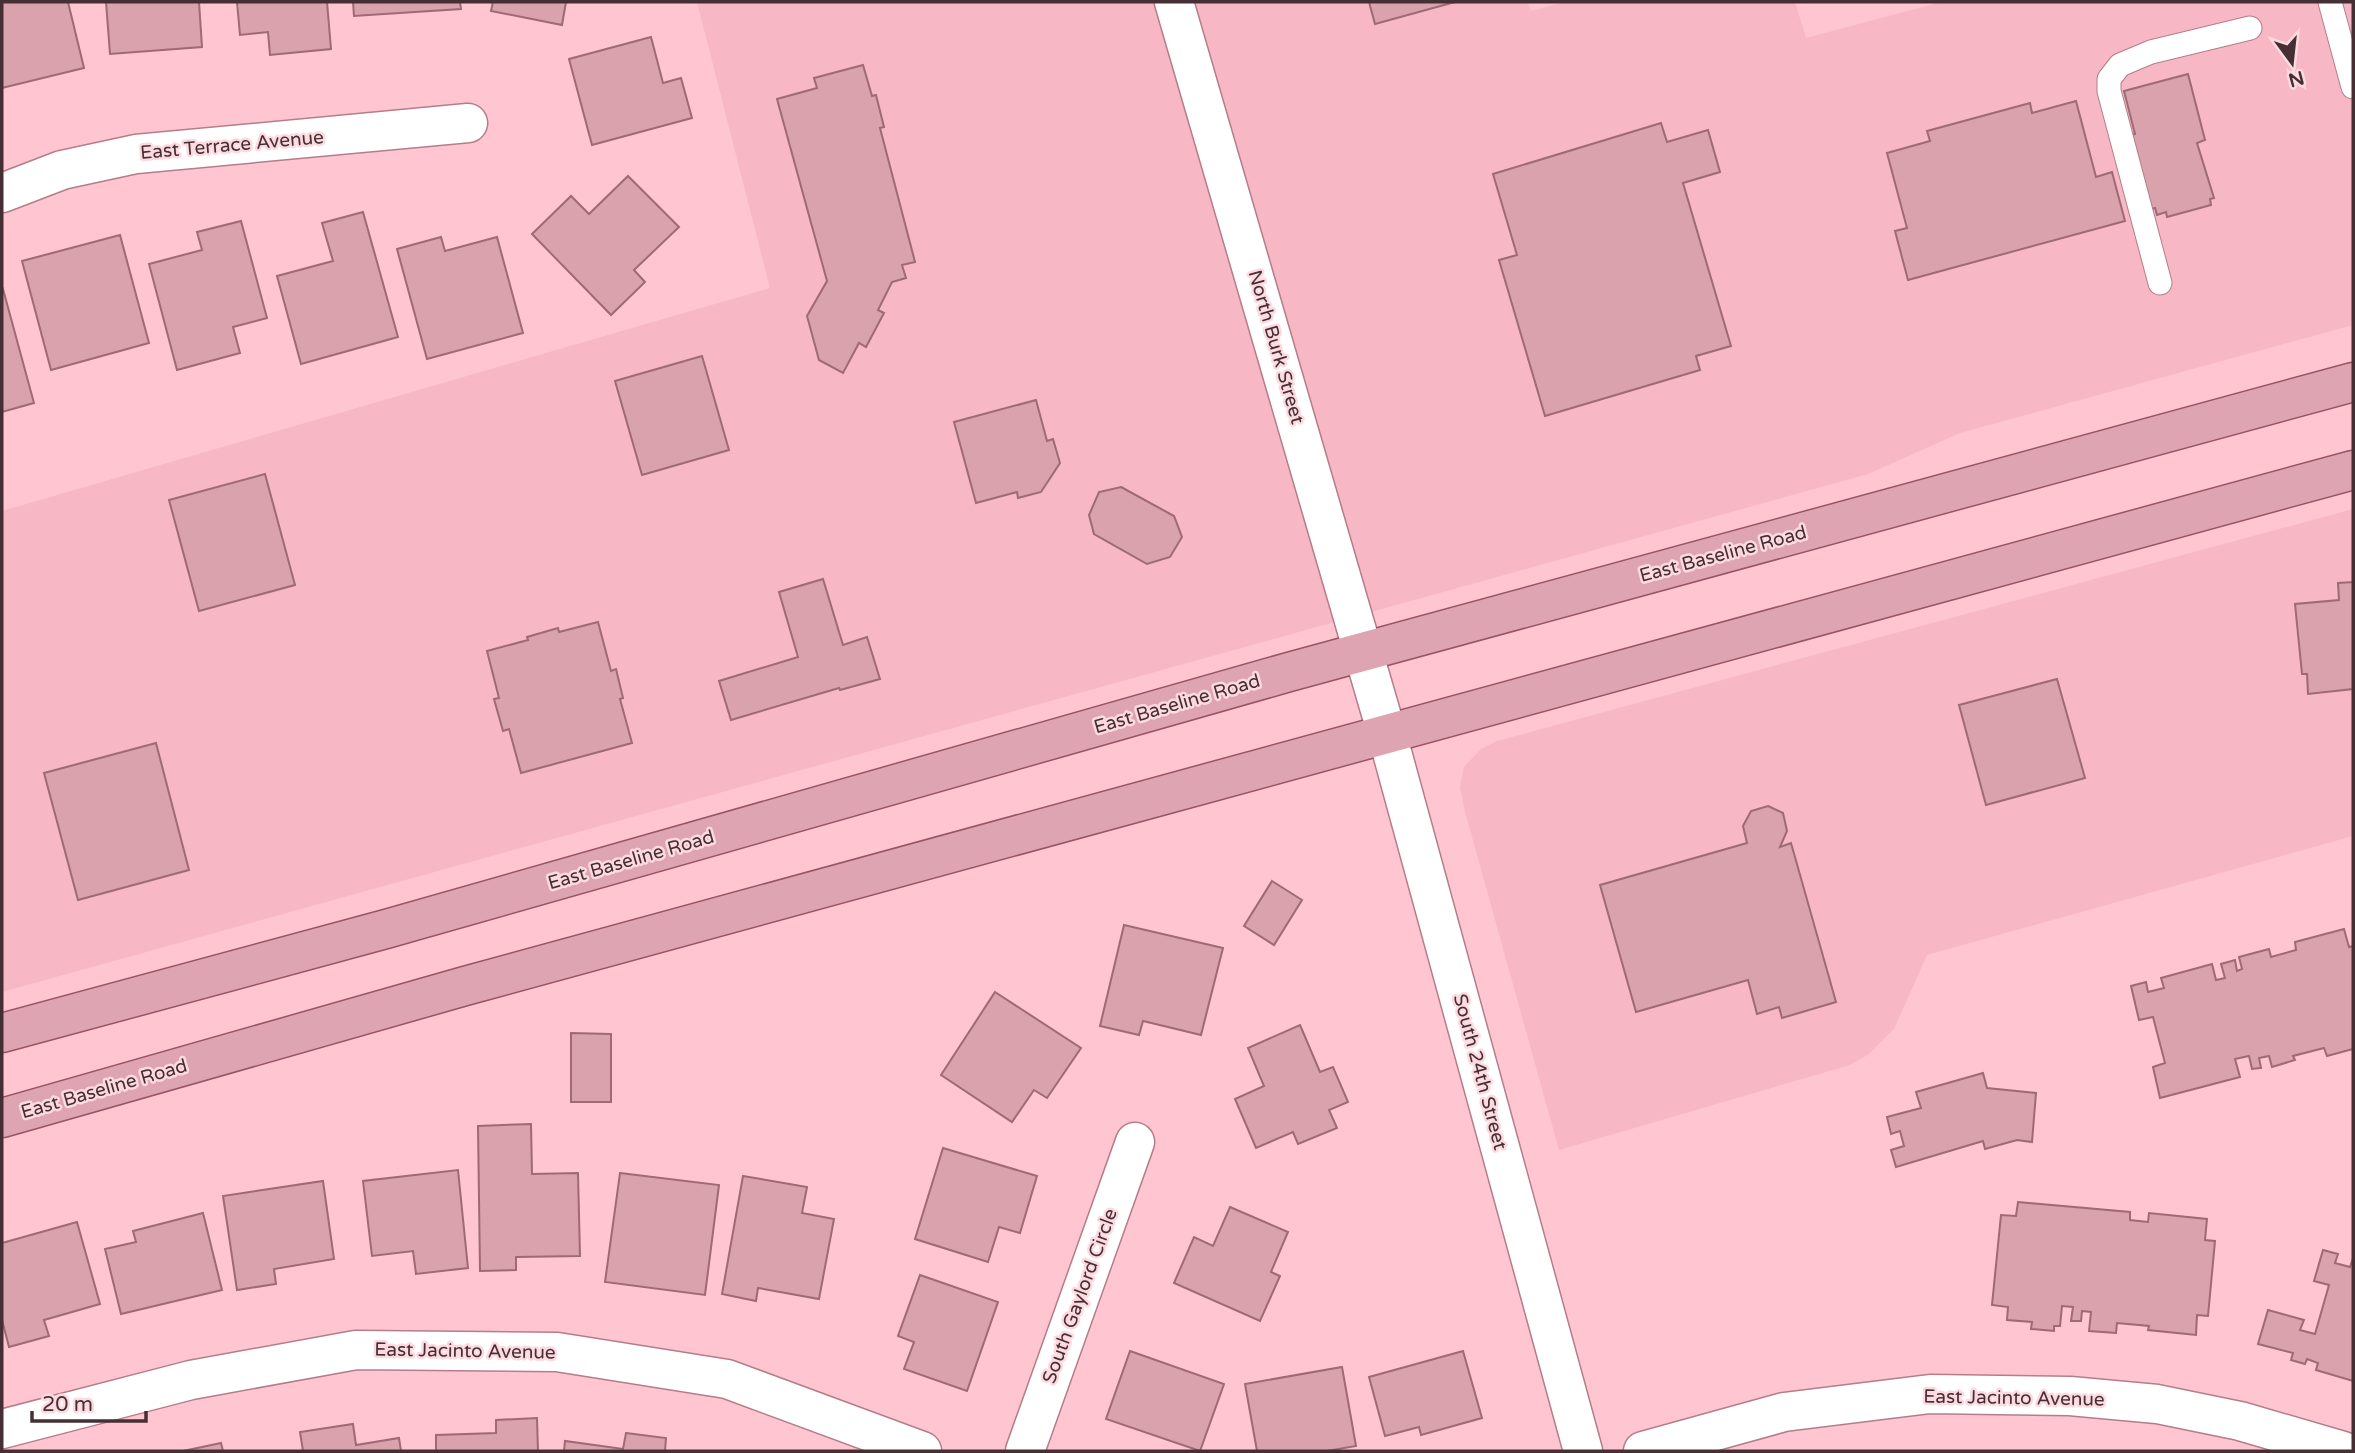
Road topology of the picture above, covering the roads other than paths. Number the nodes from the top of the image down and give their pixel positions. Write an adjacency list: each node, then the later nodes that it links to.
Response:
1 (1174, 2): 10 (street, North Burk Street)
2 (2330, 2): 4 (lane)
3 (2250, 28): 7 (lane)
4 (2353, 87)
5 (468, 123): 6 (street, East Terrace Avenue)
6 (2, 193)
7 (2160, 283)
8 (2353, 382): 10 (main road, East Baseline Road)
9 (2353, 470): 12 (main road, East Baseline Road)
10 (1363, 653): 11 (street, North Burk Street); 13 (main road, East Baseline Road)
11 (1375, 693): 12 (street, South 24th Street)
12 (1387, 734): 14 (main road, East Baseline Road); 20 (street, South 24th Street)
13 (2, 1033)
14 (2, 1118)
15 (1135, 1142): 19 (street, South Gaylord Circle)
16 (2, 1429): 18 (street, East Jacinto Avenue)
17 (2236, 1436): 21 (street, East Jacinto Avenue); 22 (street, East Jacinto Avenue)
18 (922, 1451)
19 (1025, 1451)
20 (1583, 1451)
21 (1643, 1451)
22 (2343, 1451)

